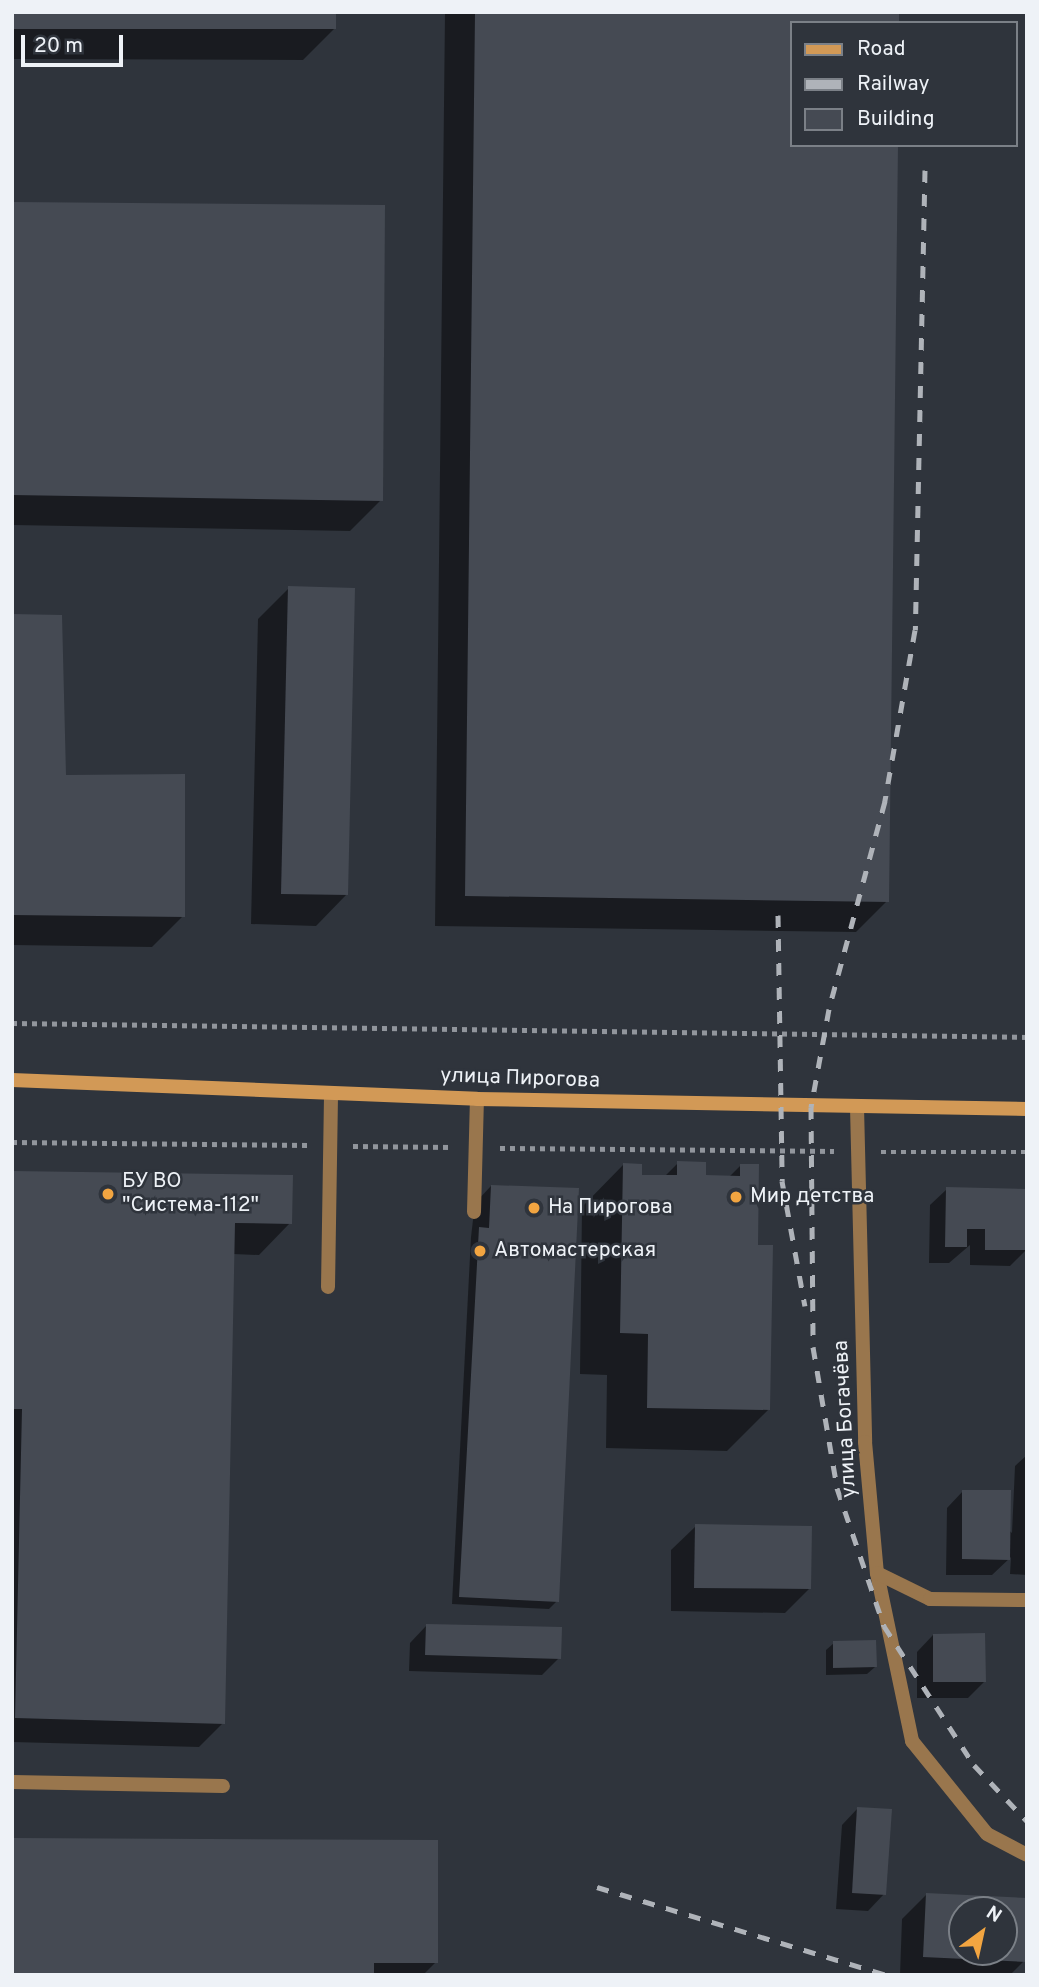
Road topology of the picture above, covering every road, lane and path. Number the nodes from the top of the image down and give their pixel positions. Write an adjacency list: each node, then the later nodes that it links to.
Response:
1 (12, 1023): 2 (path)
2 (1027, 1037)
3 (12, 1080): 4 (street, улица Пирогова)
4 (331, 1094): 5 (street, улица Пирогова); 9 (street)
5 (477, 1099): 6 (street, улица Пирогова); 10 (street)
6 (857, 1107): 7 (street, улица Пирогова); 11 (street, улица Богачёва)
7 (1027, 1109)
8 (12, 1142): 9 (path)
9 (330, 1146): 10 (path); 14 (street)
10 (476, 1147): 11 (path); 13 (street)
11 (858, 1152): 12 (path); 15 (street, улица Богачёва)
12 (1027, 1152)
13 (474, 1212)
14 (328, 1287)
15 (877, 1573): 16 (street); 19 (street, улица Богачёва)
16 (1027, 1600)
17 (12, 1782): 18 (street)
18 (223, 1786)
19 (1027, 1855)

